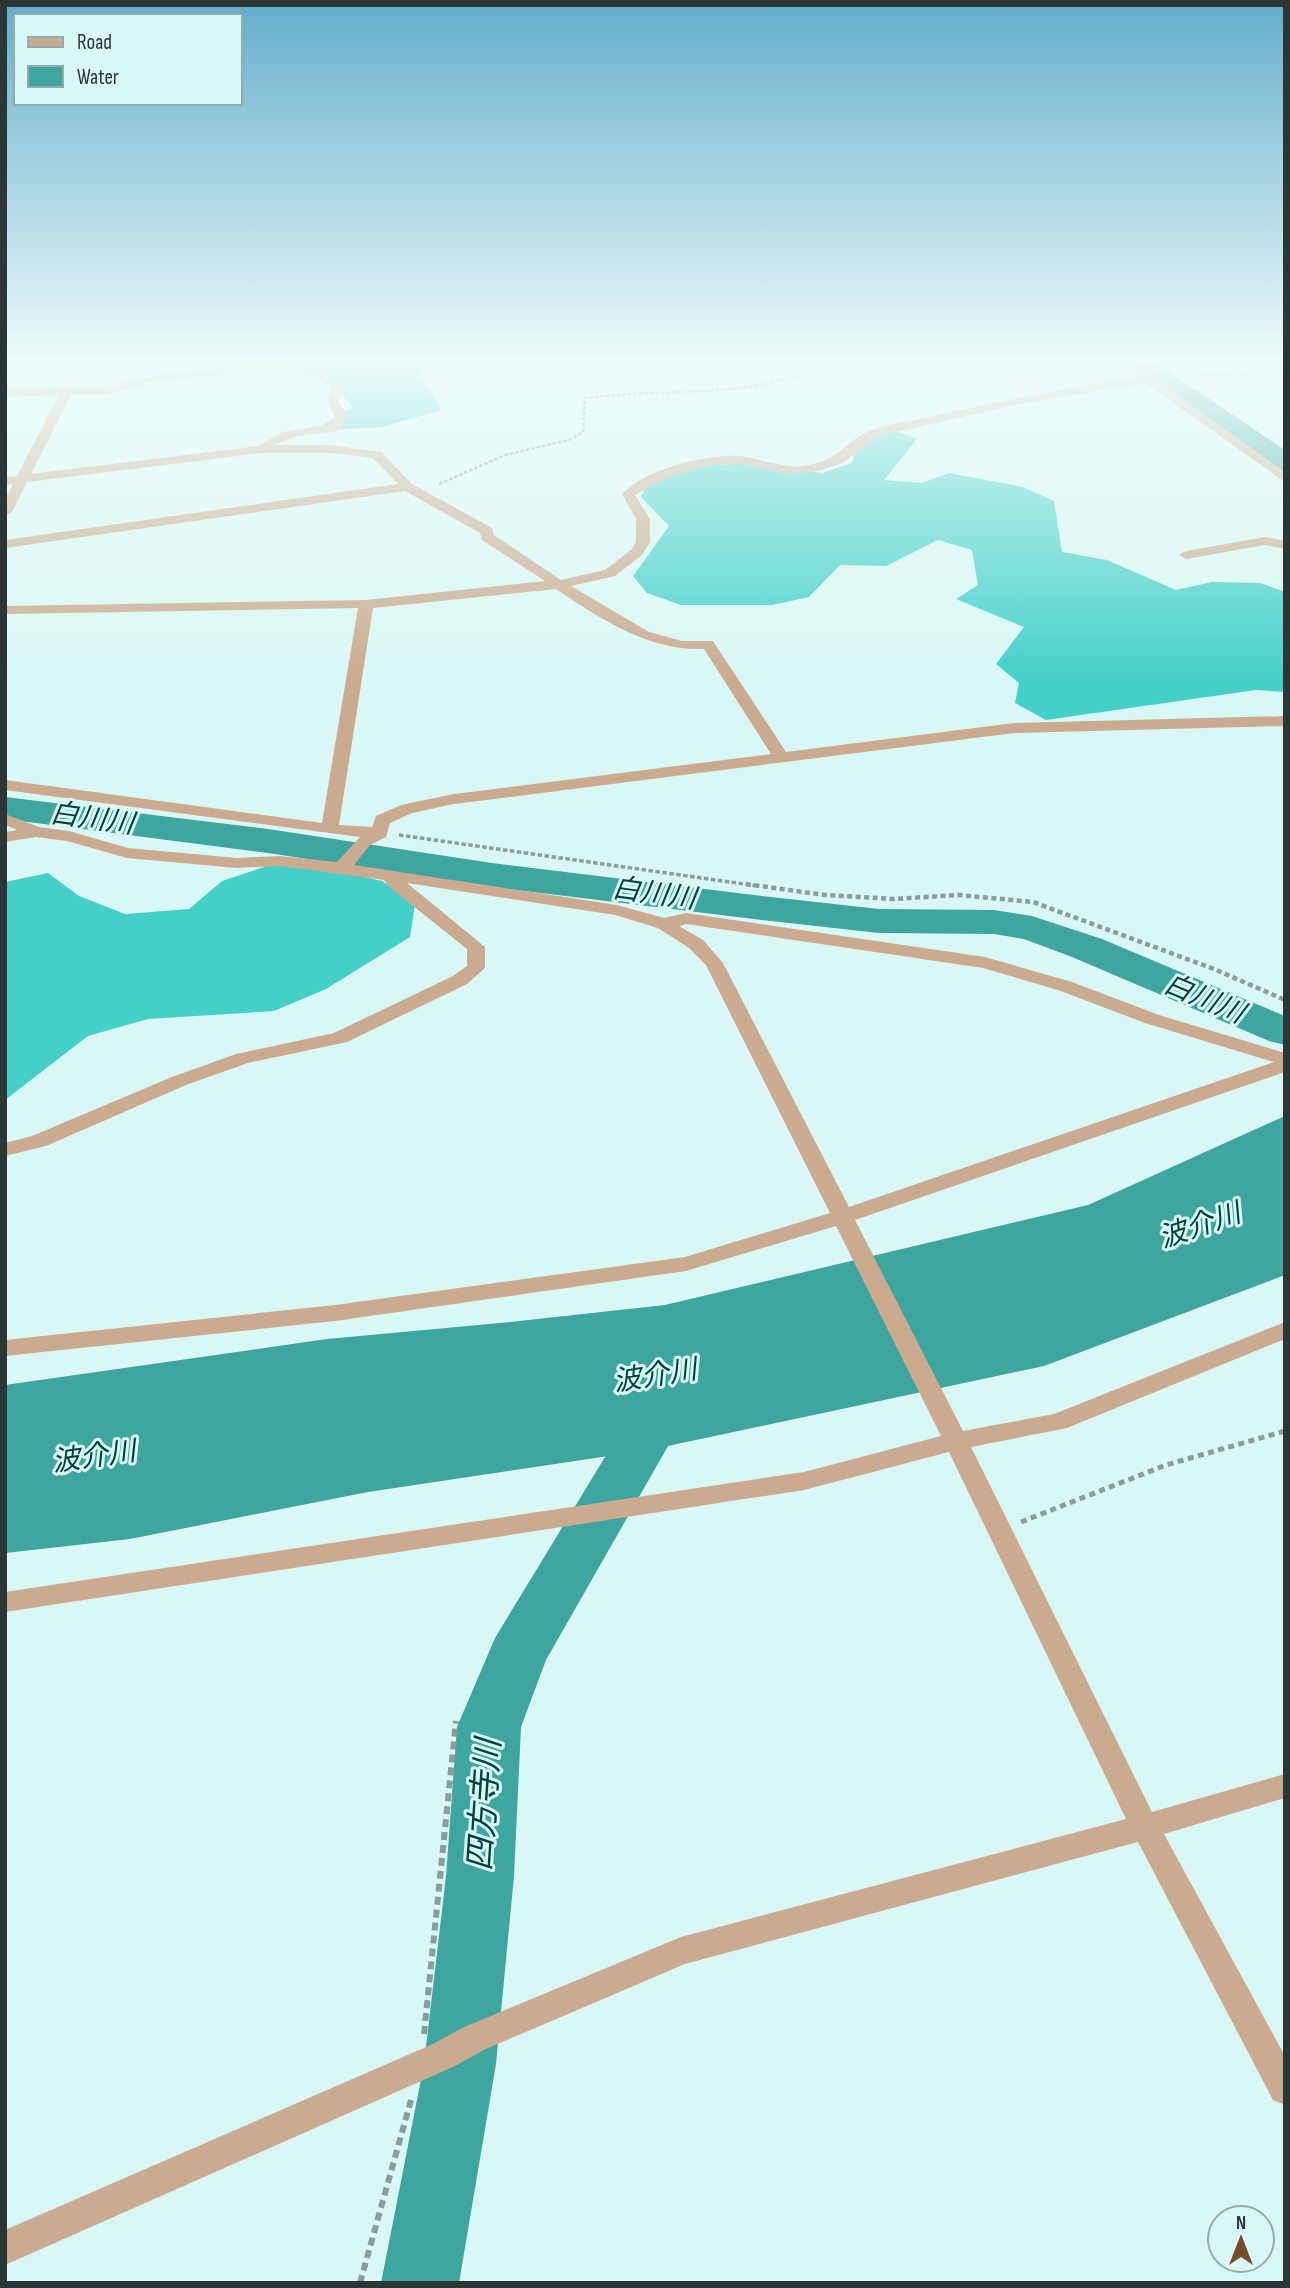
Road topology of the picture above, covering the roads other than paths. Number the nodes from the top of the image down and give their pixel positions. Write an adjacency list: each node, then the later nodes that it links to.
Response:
1 (29, 466): 10 (street)
2 (136, 466): 10 (street)
3 (388, 466): 11 (street)
4 (698, 466): 16 (street)
5 (762, 466): 6 (street)
6 (824, 466)
7 (1268, 466): 8 (street)
8 (1285, 478)
9 (5, 481): 10 (street)
10 (21, 481): 12 (street)
11 (412, 490): 13 (street); 16 (street)
12 (5, 512)
13 (5, 544)
14 (1285, 545): 15 (street)
15 (1186, 555)
16 (561, 584): 17 (street); 20 (street)
17 (366, 604): 18 (street); 23 (street)
18 (5, 610)
19 (1285, 721): 20 (street)
20 (780, 756): 26 (street)
21 (5, 785): 23 (street)
22 (5, 819): 24 (street)
23 (330, 829): 26 (street)
24 (36, 832): 25 (street); 27 (street)
25 (5, 837)
26 (372, 837): 27 (street)
27 (346, 865): 28 (street)
28 (389, 874): 29 (street); 32 (street)
29 (664, 924): 30 (street); 33 (street)
30 (1285, 1059)
31 (1285, 1065): 33 (street)
32 (5, 1150)
33 (842, 1217): 35 (street); 36 (street)
34 (1285, 1330): 36 (street)
35 (5, 1348)
36 (951, 1432): 37 (street); 39 (street)
37 (5, 1602)
38 (1285, 1786): 39 (street)
39 (1145, 1827): 40 (street); 41 (street)
40 (1285, 2089)
41 (5, 2248)

